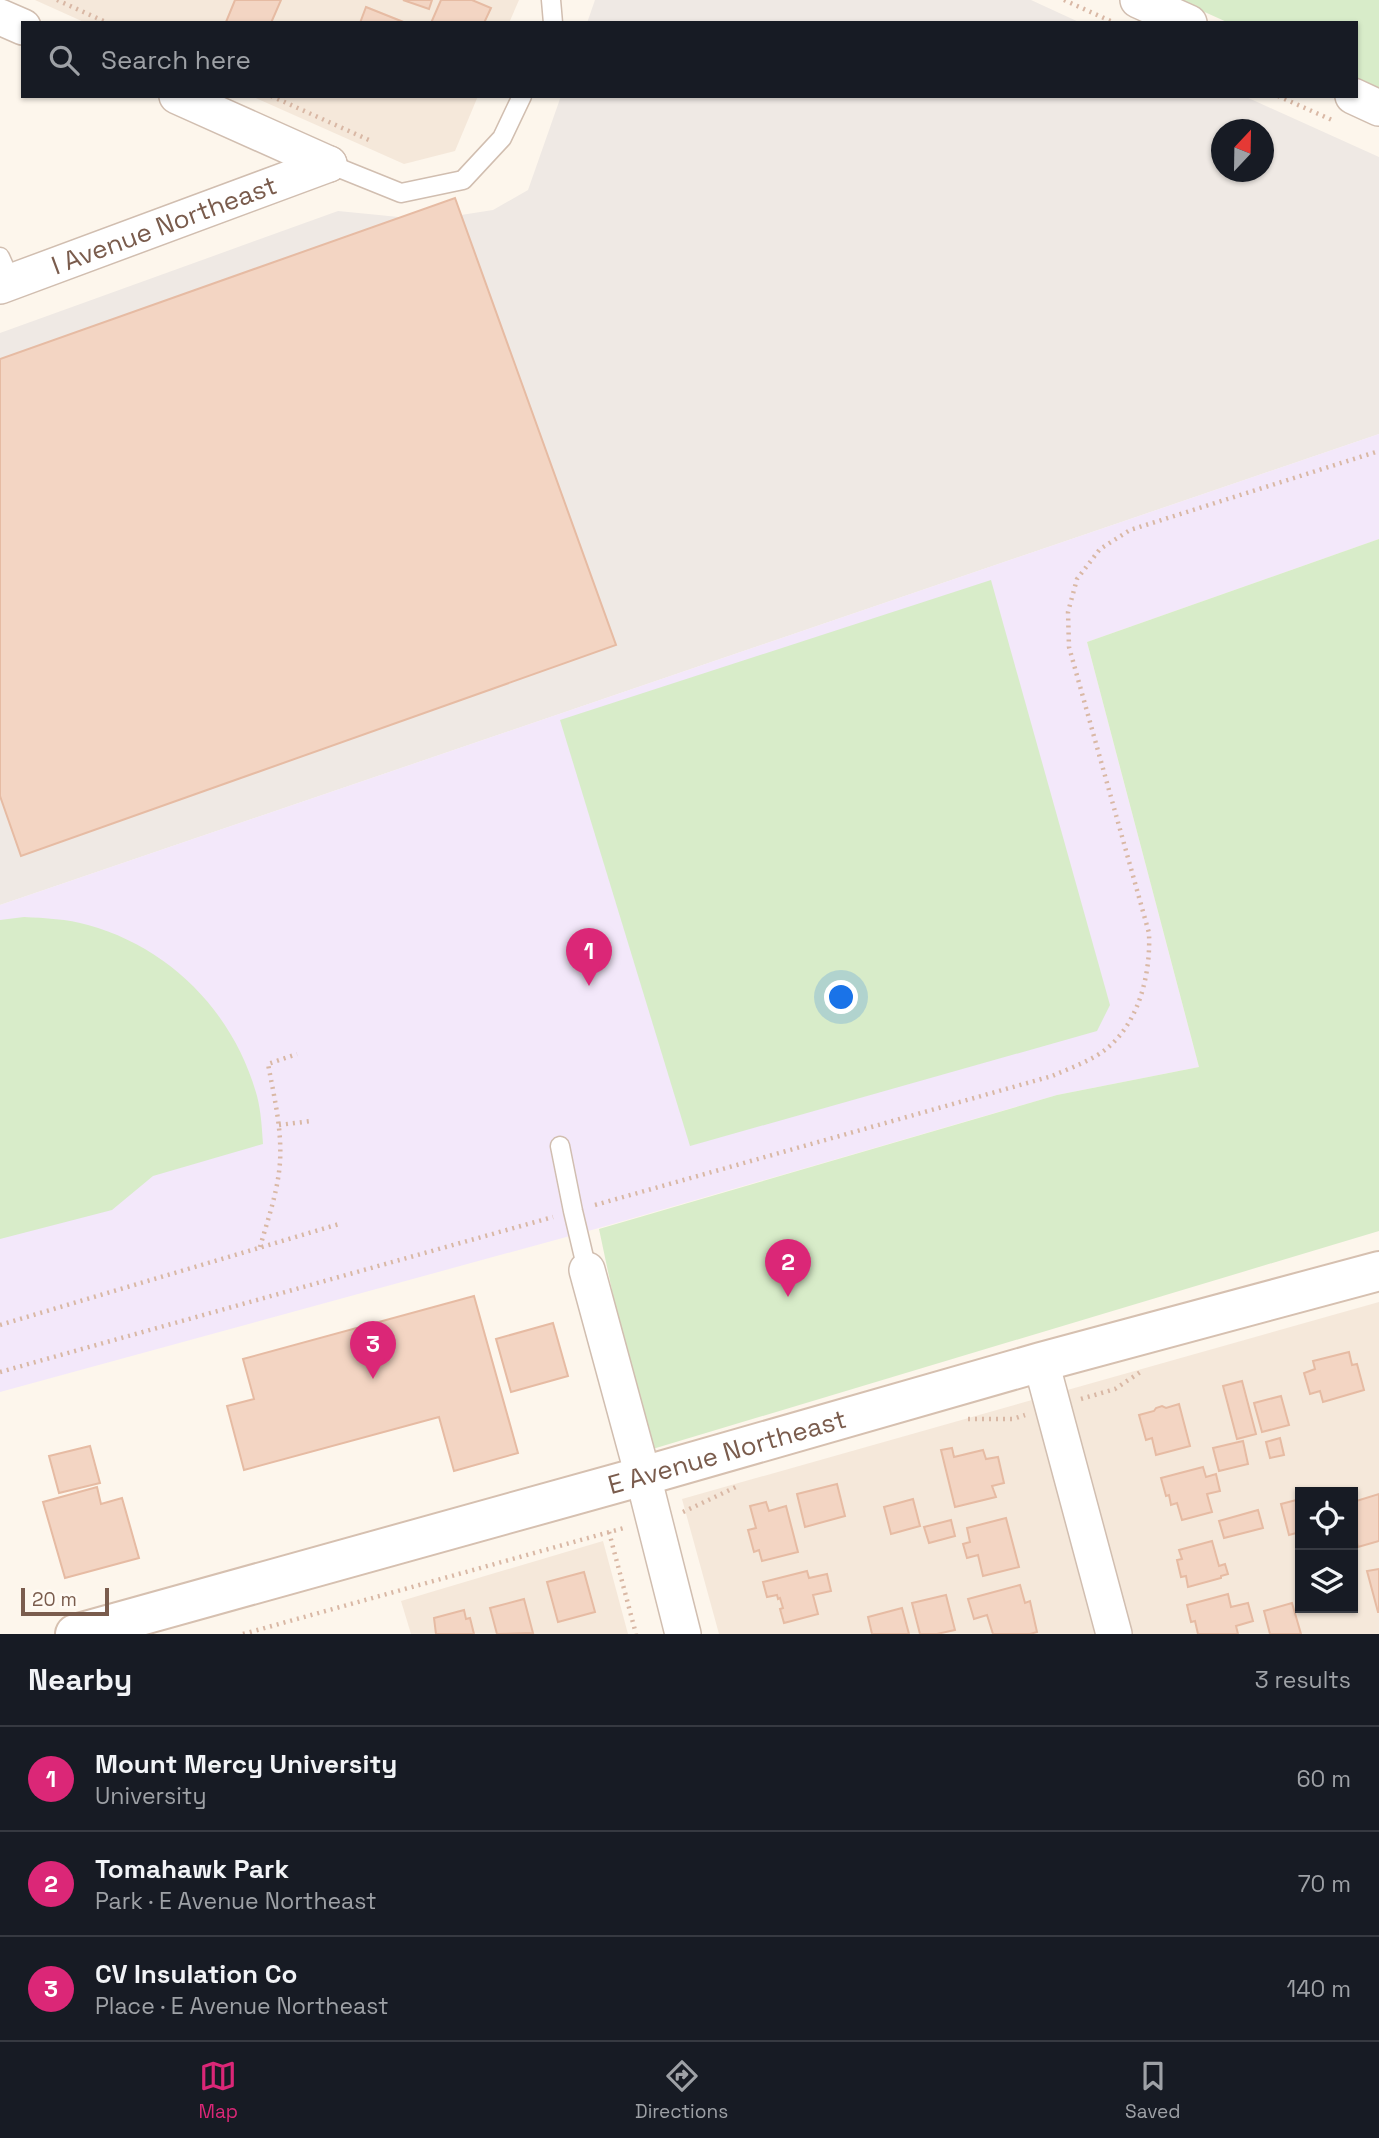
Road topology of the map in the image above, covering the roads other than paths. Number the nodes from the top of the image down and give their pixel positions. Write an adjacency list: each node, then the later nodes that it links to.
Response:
1 (551, 0): 4 (lane)
2 (1138, 0): 5 (street)
3 (0, 17): 6 (street)
4 (553, 21)
5 (1185, 21)
6 (21, 26)
7 (181, 98): 11 (street)
8 (521, 98): 11 (lane)
9 (1357, 98): 10 (street)
10 (1379, 108)
11 (329, 164): 12 (street, I Avenue Northeast)
12 (4, 275)
13 (560, 1146): 14 (lane)
14 (587, 1270): 17 (street)
15 (1379, 1271): 16 (street, E Avenue Northeast)
16 (1041, 1362): 17 (street, E Avenue Northeast); 20 (street)
17 (643, 1476): 18 (street, E Avenue Northeast); 19 (street)
18 (75, 1634)
19 (683, 1634)
20 (1114, 1634)

